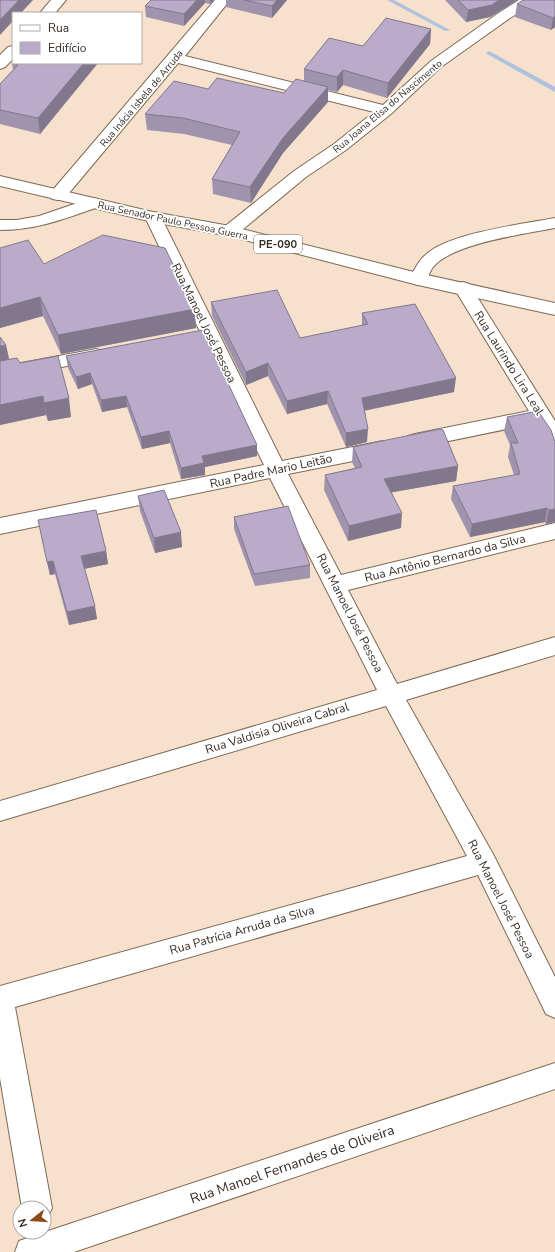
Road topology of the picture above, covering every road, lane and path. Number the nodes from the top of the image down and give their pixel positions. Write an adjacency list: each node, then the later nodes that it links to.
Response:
1 (59, 0): 4 (street)
2 (223, 0): 6 (street, Rua Inácia Isbela de Arruda)
3 (529, 0): 8 (street, Rua Joana Elisa do Nascimento)
4 (48, 12)
5 (12, 51): 7 (street)
6 (176, 58): 8 (street); 10 (street, Rua Inácia Isbela de Arruda)
7 (0, 64)
8 (386, 110): 15 (street, Rua Joana Elisa do Nascimento)
9 (0, 181): 10 (street, Rua Senador Paulo Pessoa Guerra / PE-090)
10 (58, 195): 11 (street, Rua Senador Paulo Pessoa Guerra / PE-090)
11 (92, 203): 12 (street, Rua Senador Paulo Pessoa Guerra / PE-090); 14 (street)
12 (153, 217): 15 (street, Rua Senador Paulo Pessoa Guerra / PE-090); 23 (street, Rua Manoel José Pessoa)
13 (555, 224): 16 (street)
14 (0, 225)
15 (230, 232): 16 (street, Rua Senador Paulo Pessoa Guerra / PE-090)
16 (418, 279): 17 (street, Rua Senador Paulo Pessoa Guerra / PE-090)
17 (463, 288): 18 (street, Rua Senador Paulo Pessoa Guerra / PE-090); 21 (street, Rua Laurindo Lira Leal)
18 (555, 309)
19 (116, 351): 20 (street)
20 (0, 373)
21 (541, 415): 22 (street, Rua Laurindo Lira Leal); 23 (street, Rua Padre Mario Leitão)
22 (555, 437)
23 (276, 470): 24 (street, Rua Padre Mario Leitão); 26 (street, Rua Manoel José Pessoa)
24 (0, 526)
25 (555, 531): 26 (street, Rua Antônio Bernardo da Silva)
26 (335, 585): 28 (street, Rua Manoel José Pessoa)
27 (555, 646): 28 (street, Rua Valdisia Oliveira Cabral)
28 (391, 694): 29 (street, Rua Valdisia Oliveira Cabral); 30 (street, Rua Manoel José Pessoa)
29 (0, 811)
30 (484, 862): 31 (street, Rua Patrícia Arruda da Silva); 32 (street, Rua Manoel José Pessoa)
31 (0, 999): 34 (street)
32 (555, 1005)
33 (555, 1076): 35 (street, Rua Manoel Fernandes de Oliveira)
34 (36, 1200)
35 (40, 1246)

